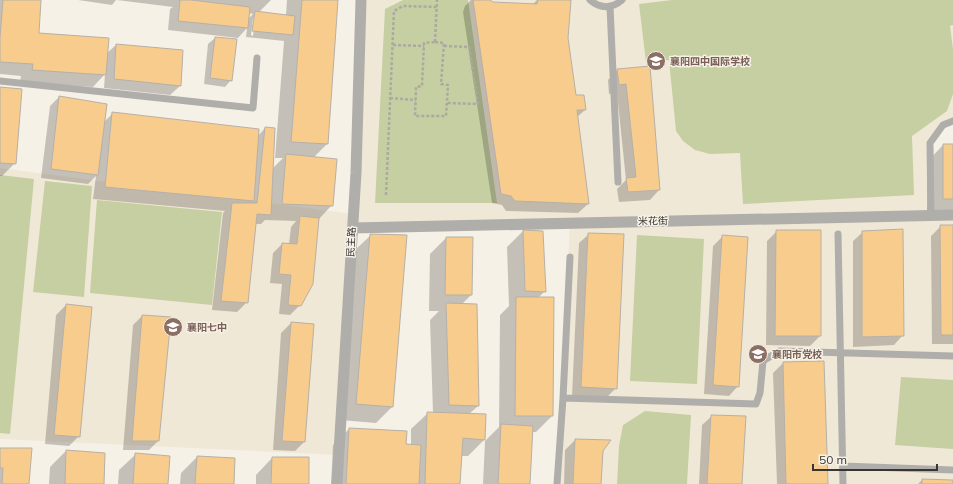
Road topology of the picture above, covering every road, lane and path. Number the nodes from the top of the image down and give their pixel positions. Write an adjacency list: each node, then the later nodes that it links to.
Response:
1 (437, 0): 5 (path)
2 (590, 0): 6 (lane)
3 (622, 0): 6 (lane)
4 (363, 2): 21 (street, 民主路)
5 (437, 7): 7 (path); 8 (path)
6 (610, 7): 17 (lane)
7 (435, 42): 9 (path); 10 (path)
8 (393, 45): 9 (path); 13 (path)
9 (424, 46): 14 (path)
10 (444, 46): 15 (path); 15 (path)
11 (257, 58): 12 (lane)
12 (0, 81)
13 (390, 98): 14 (path); 18 (path)
14 (416, 100): 15 (path)
15 (447, 103)
16 (953, 121): 19 (lane)
17 (618, 182)
18 (386, 195)
19 (931, 215): 20 (street, 米花街); 21 (street, 米花街)
20 (953, 215)
21 (352, 228): 29 (street, 民主路)
22 (838, 234): 24 (lane)
23 (570, 257): 26 (lane)
24 (841, 352): 25 (lane); 26 (lane); 27 (lane)
25 (953, 356)
26 (563, 398): 30 (lane)
27 (843, 466): 28 (lane); 31 (lane)
28 (953, 470)
29 (336, 484)
30 (557, 484)
31 (843, 484)

